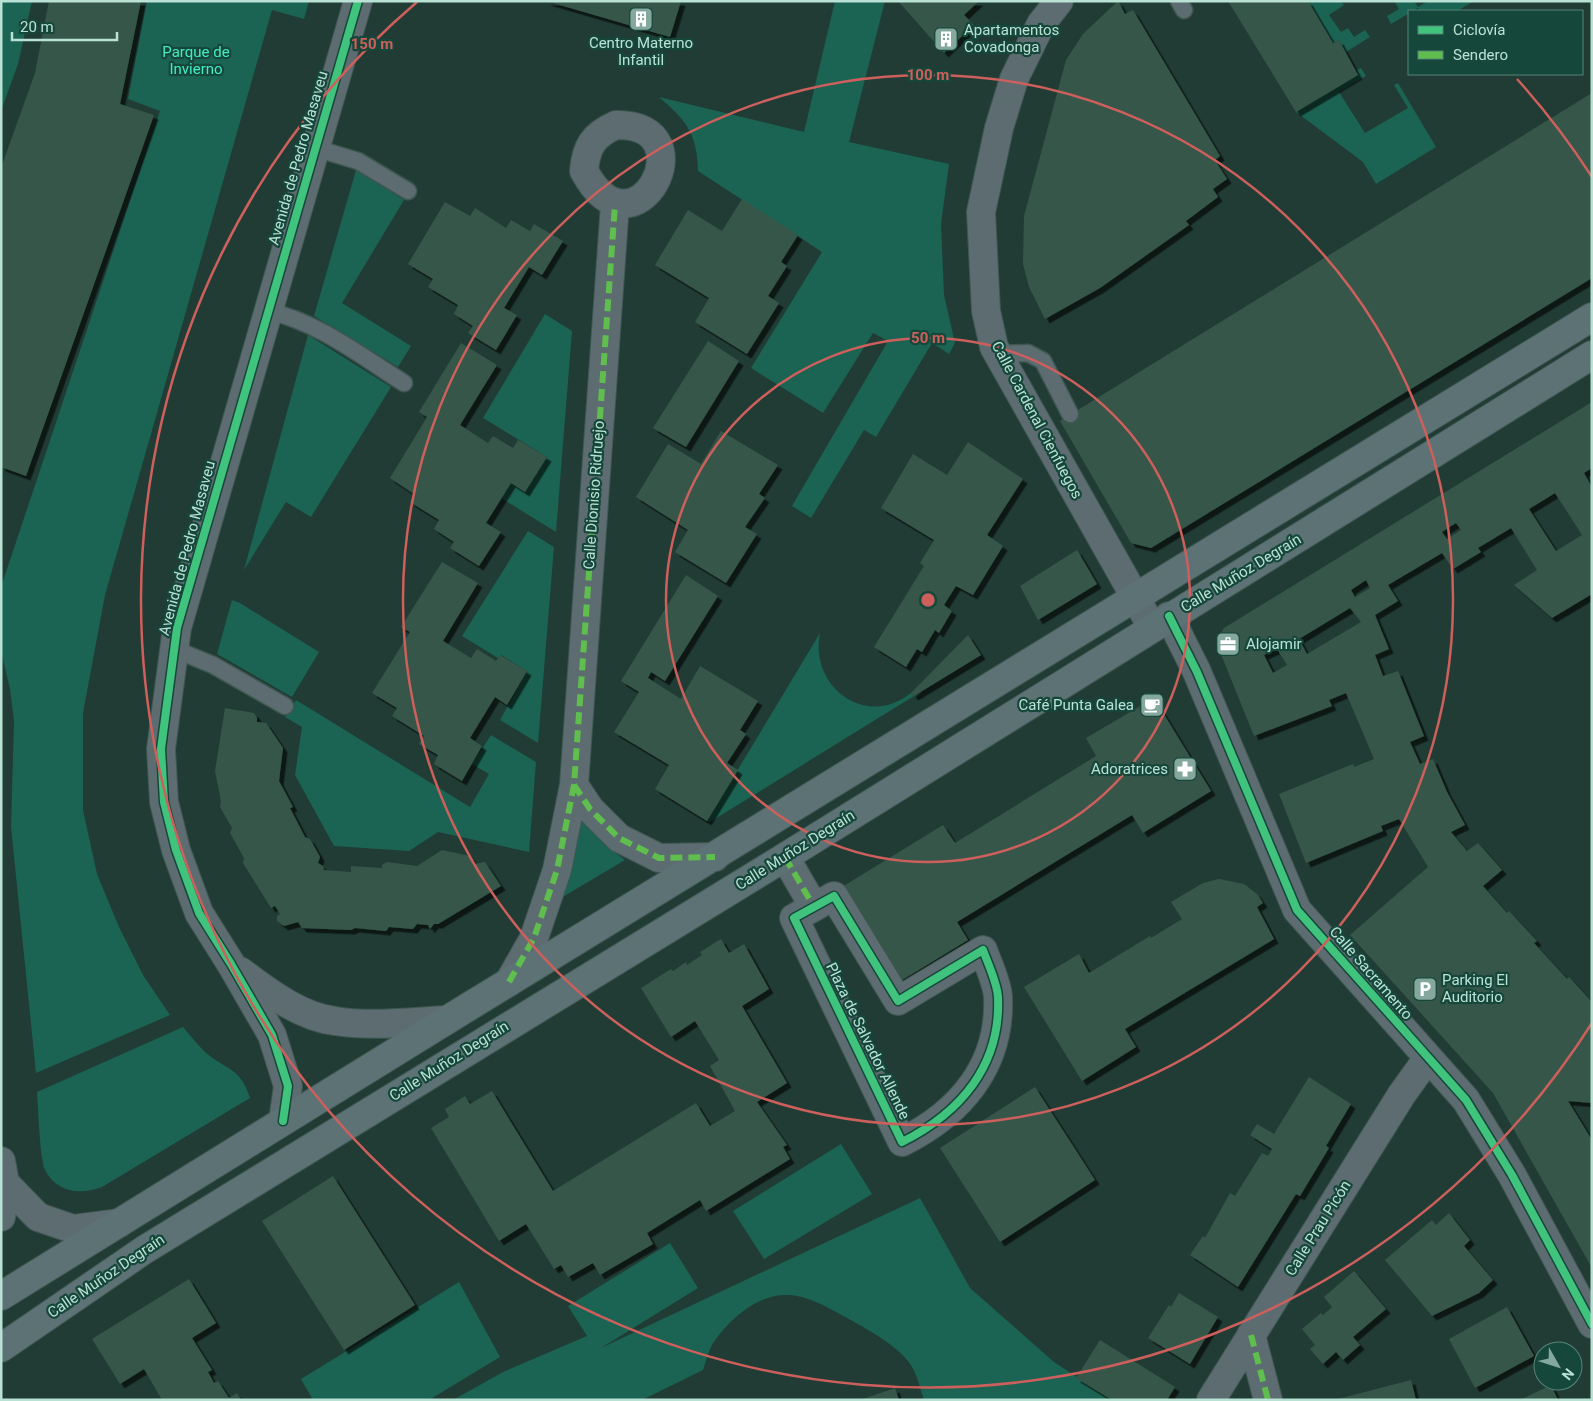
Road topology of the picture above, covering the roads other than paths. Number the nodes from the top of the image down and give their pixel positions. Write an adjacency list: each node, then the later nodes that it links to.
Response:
1 (358, 1): 3 (street, Avenida de Pedro Masaveu)
2 (1059, 1): 8 (street, Calle Cardenal Cienfuegos)
3 (315, 148): 4 (lane); 6 (street, Avenida de Pedro Masaveu)
4 (408, 191)
5 (615, 204): 16 (street, Calle Dionisio Ridruejo)
6 (268, 310): 10 (lane); 14 (street, Avenida de Pedro Masaveu)
7 (1592, 317): 12 (highway)
8 (997, 354): 11 (lane); 12 (street, Calle Cardenal Cienfuegos)
9 (1592, 355): 13 (highway, Calle Muñoz Degraín)
10 (404, 383)
11 (1070, 414)
12 (1135, 597): 13 (street, Calle Cardenal Cienfuegos); 17 (highway)
13 (1161, 622): 18 (highway, Calle Muñoz Degraín); 23 (street, Calle Sacramento)
14 (174, 649): 15 (lane); 20 (street, Avenida de Pedro Masaveu)
15 (285, 706)
16 (574, 786): 17 (street); 21 (street, Calle Dionisio Ridruejo)
17 (715, 857): 21 (highway)
18 (785, 857): 19 (street); 31 (highway, Calle Muñoz Degraín)
19 (814, 907): 19 (street, Plaza de Salvador Allende)
20 (231, 964): 22 (street, Avenida de Pedro Masaveu); 24 (street, Avenida de Pedro Masaveu)
21 (509, 982): 22 (highway)
22 (447, 1020): 24 (highway)
23 (1428, 1058): 29 (street, Calle Sacramento); 30 (street, Calle Prau Picón)
24 (283, 1121): 27 (highway)
25 (3, 1172): 26 (street); 27 (street)
26 (1, 1217)
27 (119, 1223): 28 (highway)
28 (1, 1296)
29 (1592, 1324)
30 (1251, 1335): 32 (street, Calle Prau Picón); 33 (street)
31 (1, 1348)
32 (1210, 1400)
33 (1268, 1400)

